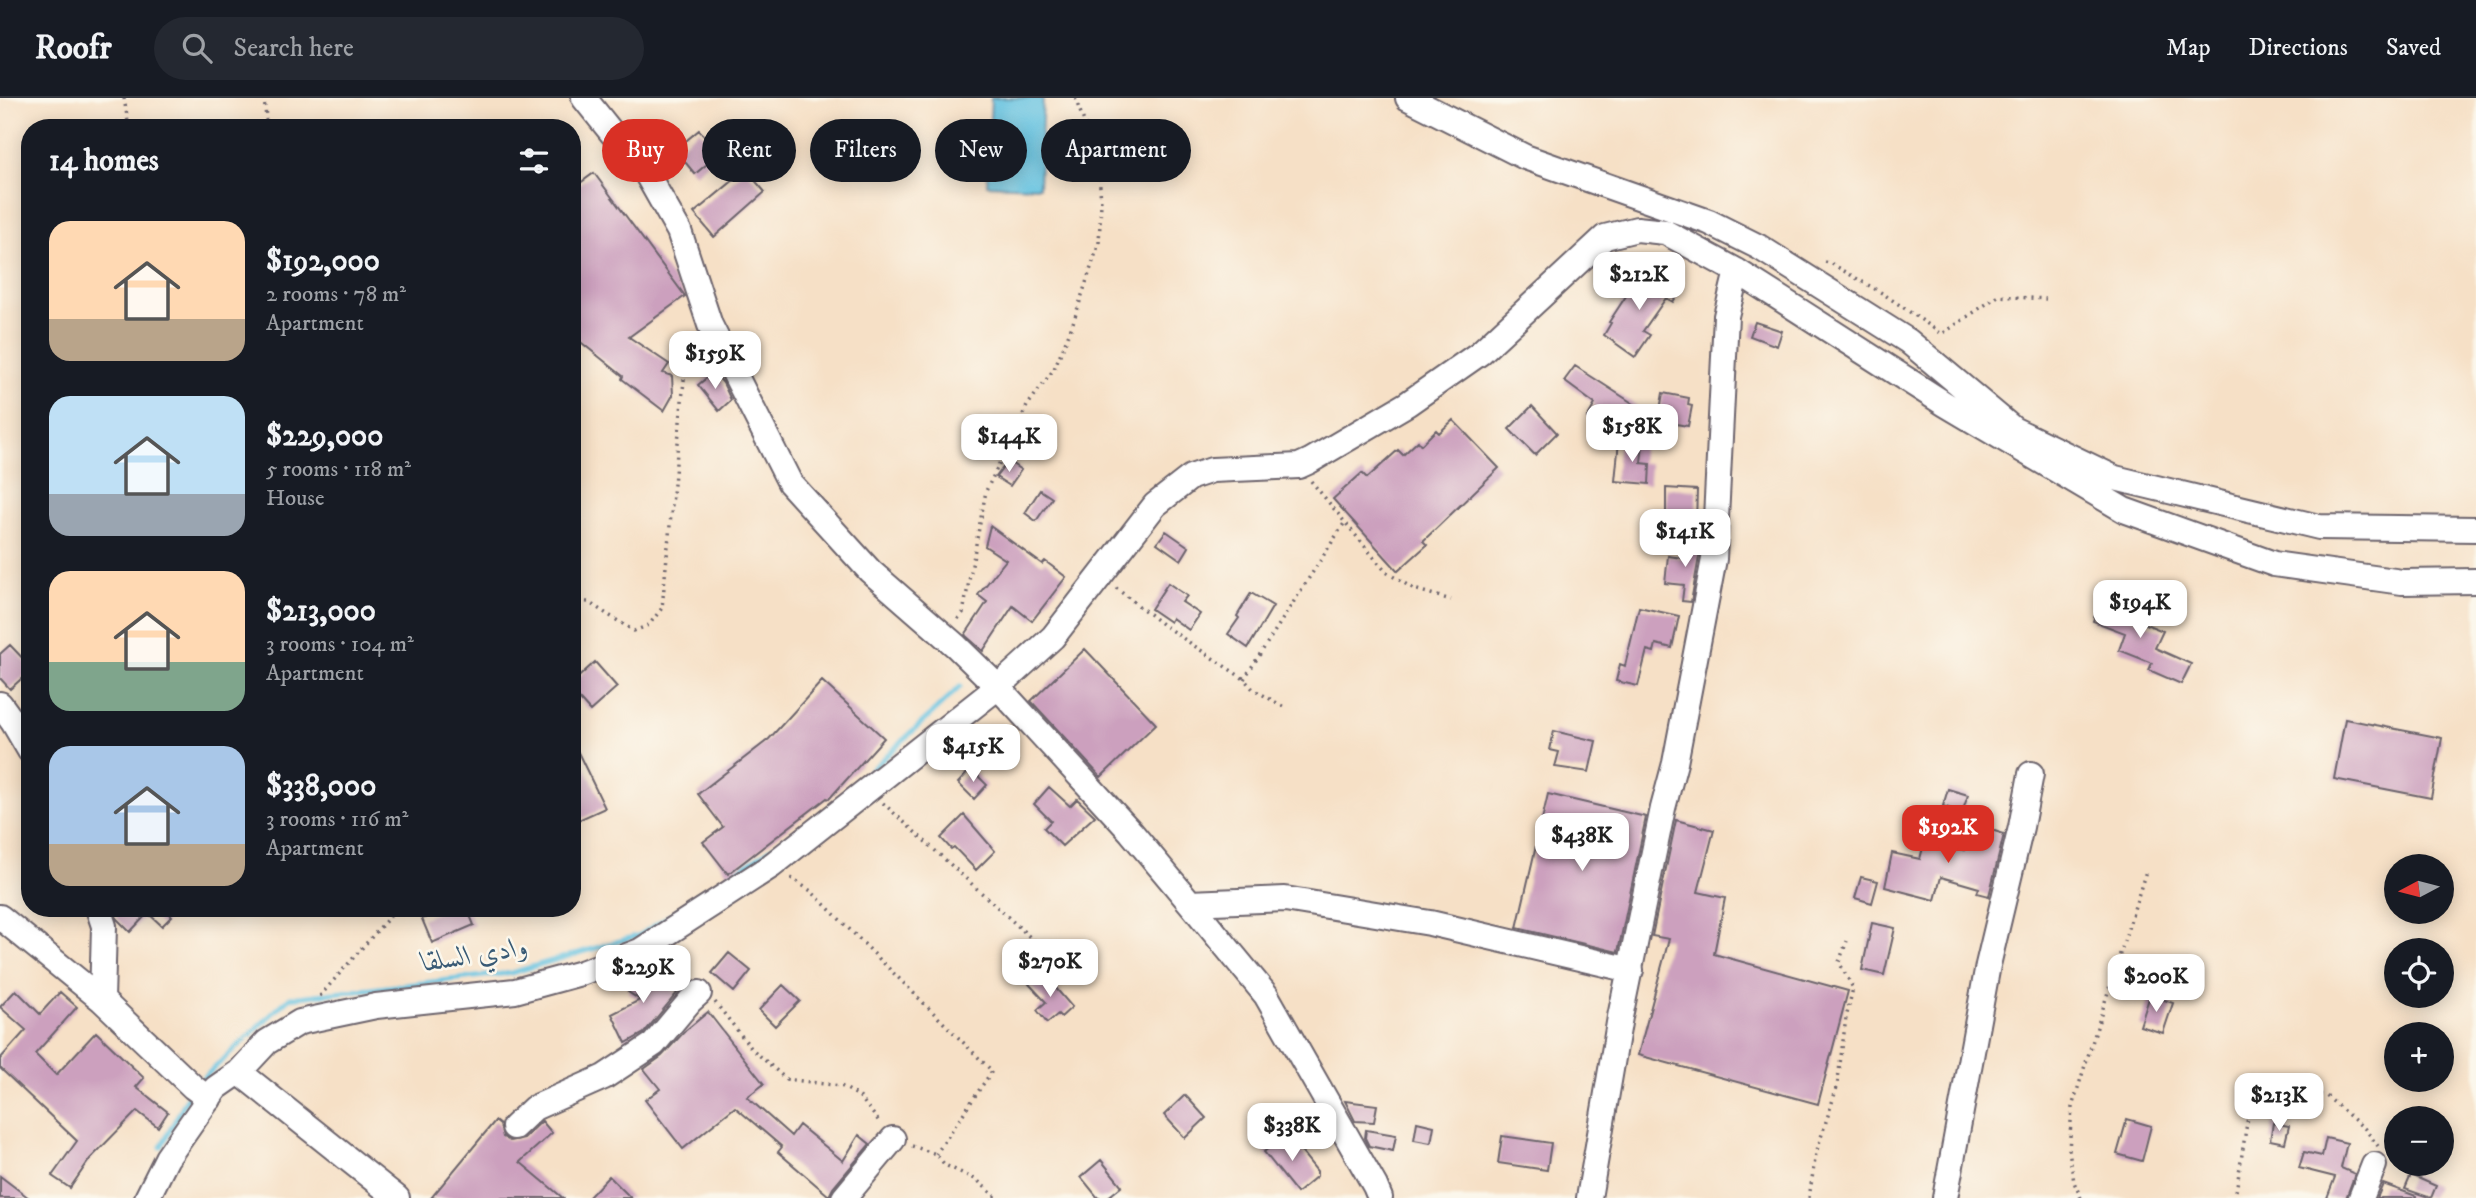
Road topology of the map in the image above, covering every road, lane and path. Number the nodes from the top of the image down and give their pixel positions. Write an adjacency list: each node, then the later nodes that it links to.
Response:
1 (124, 98): 6 (path)
2 (264, 98): 7 (path)
3 (584, 98): 11 (street)
4 (1075, 98): 19 (path)
5 (1408, 98): 14 (street)
6 (128, 119)
7 (267, 119)
8 (1816, 260): 10 (path)
9 (1737, 271): 12 (street); 16 (street); 36 (street)
10 (2046, 299)
11 (710, 325): 18 (path); 19 (street)
12 (1299, 466): 13 (path); 15 (street)
13 (1345, 522): 17 (path); 20 (path)
14 (2476, 529)
15 (1101, 576): 20 (path); 21 (street)
16 (2476, 581)
17 (1451, 600)
18 (581, 602)
19 (944, 637): 21 (street)
20 (1244, 679): 23 (path)
21 (998, 687): 26 (street); 29 (street)
22 (0, 704): 24 (street)
23 (1286, 708)
24 (21, 736)
25 (2031, 774): 53 (street)
26 (869, 790): 27 (street); 35 (path)
27 (771, 866): 34 (street); 44 (path)
28 (2147, 871): 54 (path)
29 (1190, 903): 36 (street); 50 (street)
30 (0, 917): 38 (street)
31 (101, 917): 38 (street)
32 (389, 917): 39 (path)
33 (1847, 941): 52 (path)
34 (640, 951): 37 (path); 39 (street)
35 (1054, 959)
36 (1631, 970): 51 (street)
37 (699, 993): 42 (street); 43 (path)
38 (102, 1000): 41 (street)
39 (300, 1022): 40 (street)
40 (239, 1072): 41 (street); 47 (street)
41 (209, 1099): 46 (street)
42 (514, 1127)
43 (893, 1139): 44 (path); 48 (street)
44 (936, 1154): 49 (path)
45 (2374, 1165): 55 (path); 56 (street)
46 (147, 1198)
47 (397, 1198)
48 (844, 1198)
49 (997, 1198)
50 (1380, 1198)
51 (1589, 1198)
52 (1809, 1198)
53 (1945, 1198)
54 (2081, 1198)
55 (2235, 1198)
56 (2361, 1198)

